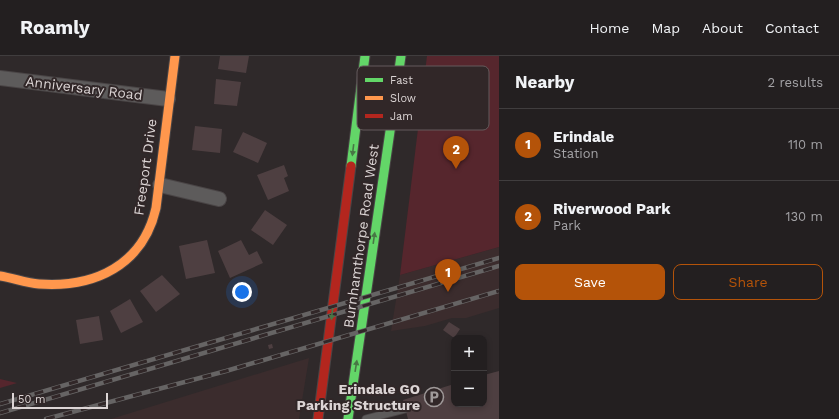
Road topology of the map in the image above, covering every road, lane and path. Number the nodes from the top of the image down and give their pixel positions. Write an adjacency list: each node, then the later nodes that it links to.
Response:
1 (175, 56): 7 (main road, Freeport Drive)
2 (365, 56): 4 (main road, Burnhamthorpe Road West, one-way to 4)
3 (401, 56): 5 (main road, Burnhamthorpe Road West, one-way to 3)
4 (364, 66)
5 (400, 66)
6 (0, 78): 7 (street, Anniversary Road)
7 (168, 99): 10 (main road, Freeport Drive)
8 (357, 118): 14 (main road, Burnhamthorpe Road West, one-way to 14)
9 (390, 130): 15 (main road, Burnhamthorpe Road West, one-way to 9)
10 (160, 185): 11 (street); 12 (main road, Freeport Drive)
11 (220, 199)
12 (0, 276)
13 (405, 409): 16 (lane)
14 (318, 419)
15 (348, 419)
16 (366, 419)

